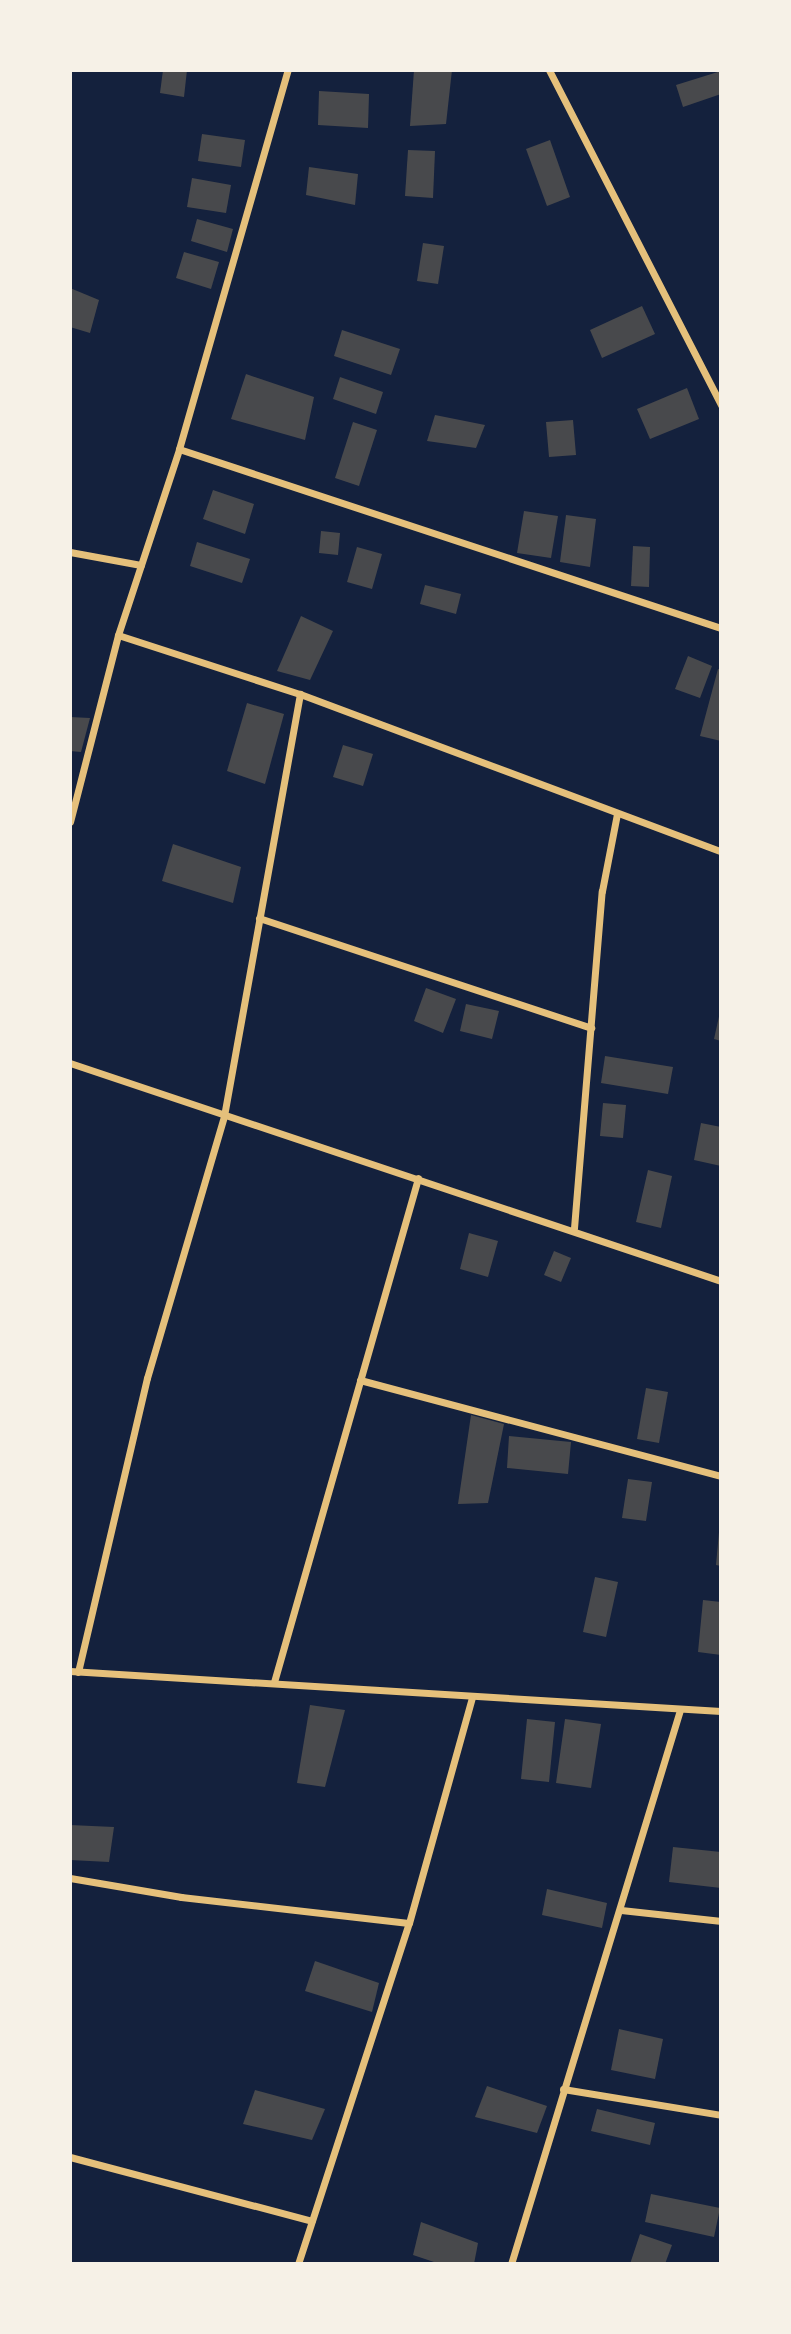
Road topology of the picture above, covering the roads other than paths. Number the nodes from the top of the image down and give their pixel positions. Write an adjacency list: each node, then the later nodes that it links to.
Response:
1 (288, 70): 4 (street)
2 (549, 70): 3 (street)
3 (721, 405)
4 (179, 449): 6 (street); 7 (street)
5 (70, 552): 6 (street)
6 (141, 565): 8 (street)
7 (721, 628)
8 (118, 635): 9 (street); 11 (street)
9 (300, 694): 10 (street); 13 (street)
10 (617, 814): 12 (street); 14 (street)
11 (70, 822)
12 (721, 851)
13 (259, 918): 14 (street); 16 (street)
14 (591, 1028): 18 (street)
15 (70, 1063): 16 (street)
16 (224, 1116): 17 (street); 22 (street)
17 (418, 1178): 18 (street); 20 (street)
18 (574, 1228): 19 (street)
19 (721, 1281)
20 (360, 1380): 21 (street); 23 (street)
21 (721, 1476)
22 (74, 1672): 23 (street)
23 (274, 1682): 24 (street)
24 (472, 1698): 25 (street); 30 (street)
25 (680, 1710): 26 (street); 28 (street)
26 (721, 1711)
27 (70, 1878): 30 (street)
28 (621, 1910): 29 (street); 31 (street)
29 (721, 1921)
30 (409, 1923): 34 (street)
31 (563, 2089): 32 (street); 36 (street)
32 (721, 2115)
33 (70, 2157): 34 (street)
34 (312, 2221): 35 (street)
35 (298, 2264)
36 (511, 2264)

